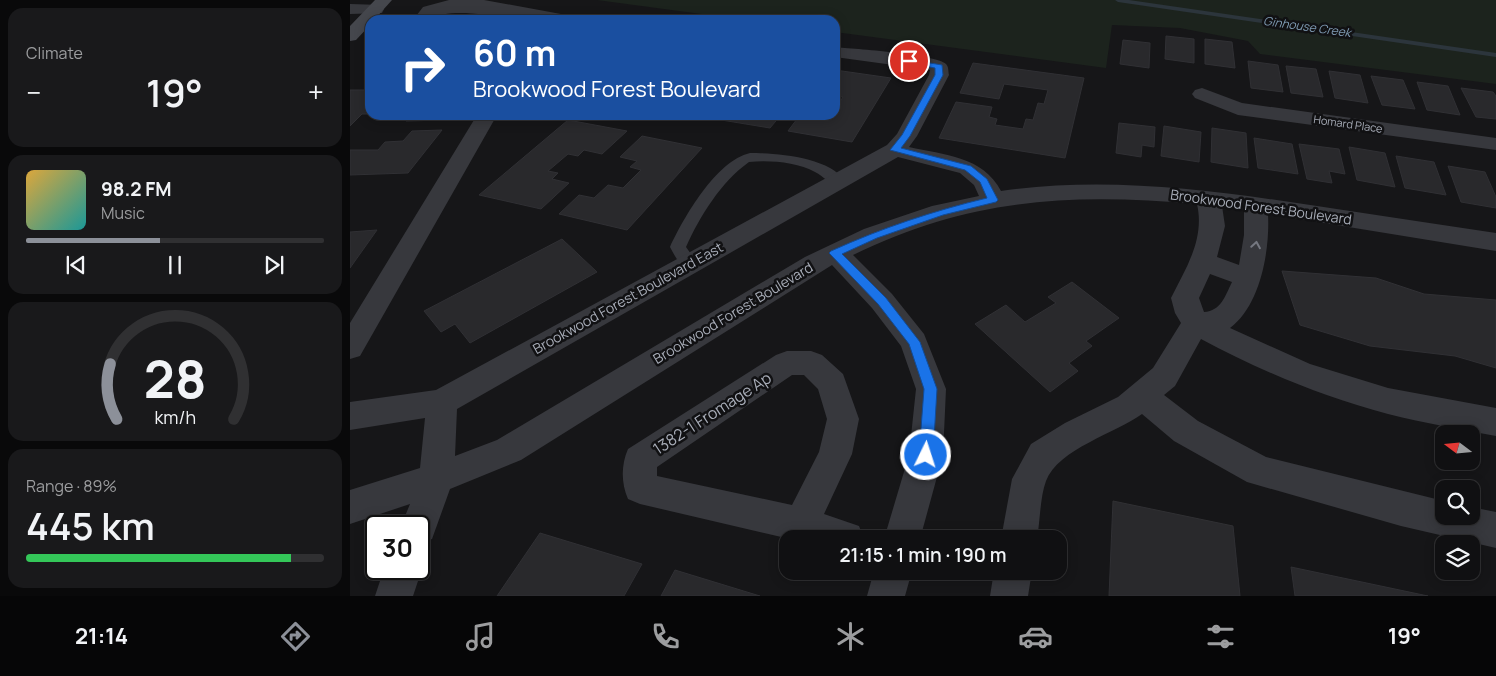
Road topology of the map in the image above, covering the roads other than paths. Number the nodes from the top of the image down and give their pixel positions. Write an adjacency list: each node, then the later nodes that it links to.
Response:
1 (380, 4): 2 (street); 3 (main road)
2 (350, 10)
3 (370, 15)
4 (425, 15): 5 (street)
5 (539, 15)
6 (365, 20): 7 (main road)
7 (350, 36)
8 (840, 53): 12 (street, Brookwood Forest Boulevard East)
9 (1202, 94): 11 (street, Homard Place)
10 (484, 120): 23 (street)
11 (1496, 144)
12 (895, 150): 13 (street, Brookwood Forest Boulevard East); 15 (street)
13 (838, 181): 20 (street, Brookwood Forest Boulevard East); 20 (lane)
14 (1208, 198): 15 (street, Brookwood Forest Boulevard); 16 (street, Brookwood Forest Boulevard); 19 (street)
15 (993, 200): 18 (street, Brookwood Forest Boulevard)
16 (1256, 204): 17 (street, Brookwood Forest Boulevard); 21 (street, one-way to 16)
17 (1496, 242)
18 (835, 253): 28 (street, Brookwood Forest Boulevard); 33 (street)
19 (1203, 262): 21 (street); 22 (street)
20 (690, 264): 25 (street, Brookwood Forest Boulevard East)
21 (1247, 277): 22 (street)
22 (1196, 323): 24 (street); 27 (street)
23 (350, 348)
24 (1142, 396): 34 (street); 35 (street)
25 (442, 402): 26 (street, Brookwood Forest Boulevard East); 28 (street)
26 (350, 416)
27 (1496, 422)
28 (436, 479): 29 (street, Brookwood Forest Boulevard); 30 (street)
29 (350, 507)
30 (423, 515)
31 (801, 524): 31 (street, 1382-1 Fromage Ap); 32 (street, 1382-1 Fromage Ap)
32 (819, 530)
33 (905, 530)
34 (1020, 530)
35 (1496, 530)
36 (400, 580): 39 (street)
37 (890, 580): 40 (street)
38 (1012, 580): 41 (street)
39 (394, 596)
40 (886, 596)
41 (1009, 596)

